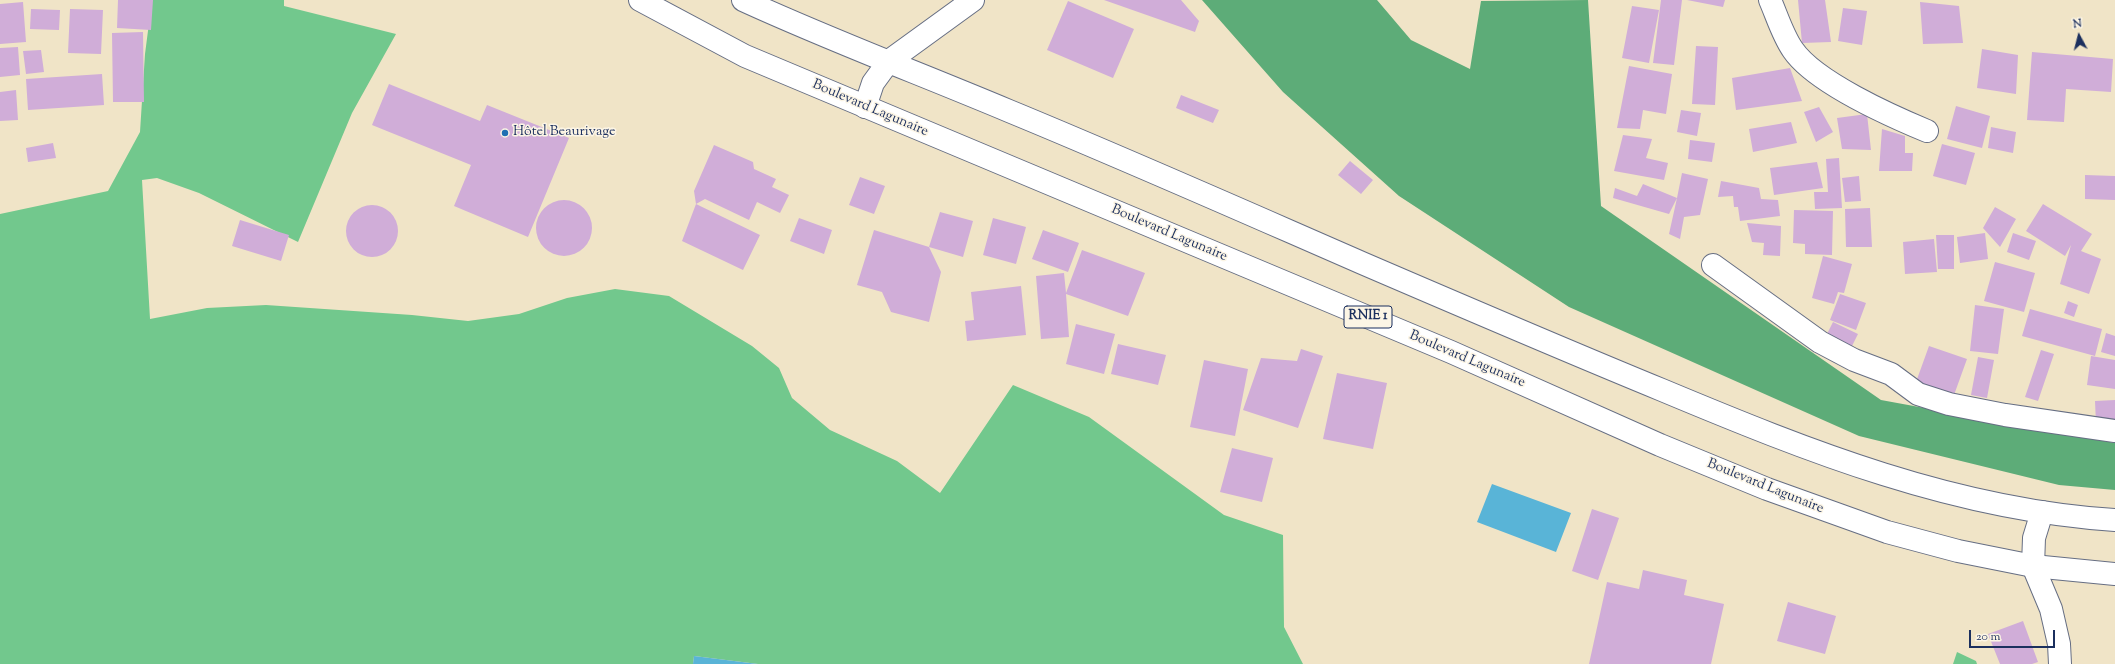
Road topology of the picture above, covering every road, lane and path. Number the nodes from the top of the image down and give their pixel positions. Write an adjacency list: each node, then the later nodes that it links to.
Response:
1 (640, 0): 6 (main road, Boulevard Lagunaire / RNIE 1)
2 (743, 0): 5 (main road)
3 (1770, 0): 7 (main road)
4 (967, 1): 5 (main road)
5 (889, 61): 6 (main road); 10 (main road)
6 (864, 106): 12 (main road, Boulevard Lagunaire / RNIE 1)
7 (1928, 131)
8 (1713, 265): 9 (main road)
9 (2115, 431)
10 (2042, 512): 11 (main road); 12 (main road)
11 (2115, 520)
12 (2033, 566): 13 (main road, Boulevard Lagunaire / RNIE 1); 14 (main road)
13 (2115, 574)
14 (2060, 664)

